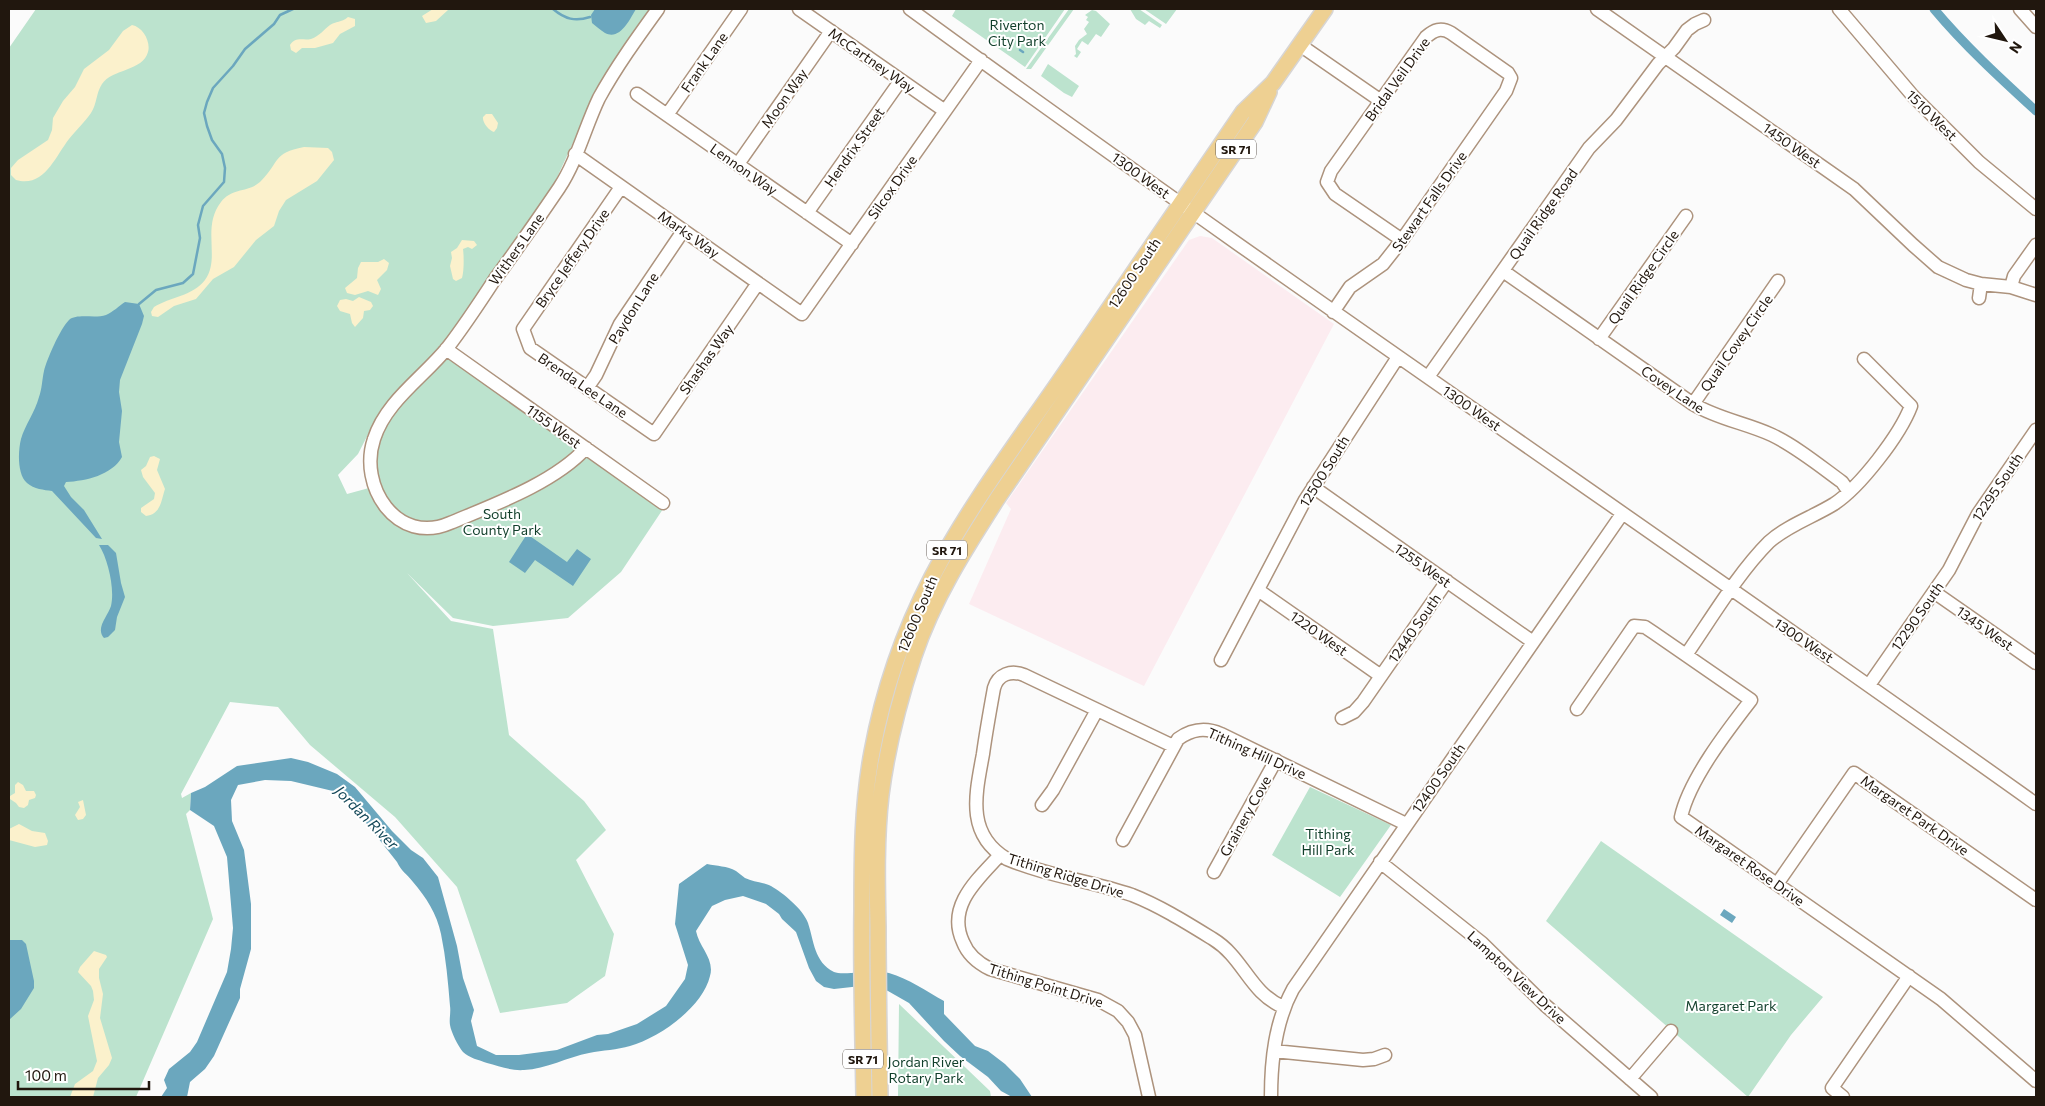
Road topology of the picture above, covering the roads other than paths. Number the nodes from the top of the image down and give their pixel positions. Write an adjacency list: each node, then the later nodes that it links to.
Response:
1 (658, 9): 21 (street, Withers Lane)
2 (741, 9): 20 (street, Frank Lane)
3 (799, 9): 11 (street, McCartney Way)
4 (910, 9): 14 (street, 1300 West)
5 (1325, 9): 12 (main road, 12600 South / SR 71)
6 (1597, 9): 13 (street, 1450 West)
7 (1839, 9): 25 (street, 1510 West)
8 (2020, 9): 10 (street)
9 (1704, 20): 13 (street, Quail Ridge Road)
10 (2036, 28)
11 (831, 31): 16 (street, McCartney Way); 22 (street, Moon Way)
12 (1300, 45): 18 (street); 24 (main road, 12600 South / SR 71)
13 (1665, 56): 32 (street, Quail Ridge Road); 35 (street, 1450 West)
14 (981, 60): 19 (street, Silcox Drive); 24 (street, 1300 West)
15 (1511, 78): 18 (street, Bridal Veil Drive); 29 (street, Stewart Falls Drive)
16 (901, 80): 19 (street, McCartney Way); 26 (street, Hendrix Street)
17 (637, 94): 20 (street, Lennon Way)
18 (1381, 101): 29 (street, Bridal Veil Drive)
19 (945, 111): 30 (street, Silcox Drive)
20 (667, 115): 22 (street, Lennon Way)
21 (575, 154): 23 (street, Marks Way); 43 (street, Withers Lane)
22 (738, 164): 26 (street, Lennon Way)
23 (621, 187): 28 (street, Marks Way); 41 (street, Bryce Jeffery Drive)
24 (1187, 207): 39 (street, 1300 West); 88 (main road, 12600 South / SR 71); 89 (main road, 12600 South / SR 71)
25 (2036, 209)
26 (807, 213): 30 (street, Lennon Way)
27 (1686, 216): 42 (street, Quail Ridge Circle)
28 (683, 231): 34 (street, Marks Way); 47 (street, Paydon Lane)
29 (1402, 240): 39 (street, Stewart Falls Drive)
30 (852, 244): 40 (street, Silcox Drive)
31 (2036, 245): 36 (street)
32 (1503, 272): 42 (street, Covey Lane); 46 (street, Quail Ridge Road)
33 (1778, 281): 48 (street, Quail Covey Circle)
34 (758, 283): 40 (street, Marks Way); 50 (street, Shashas Way)
35 (1981, 284): 36 (street, 1450 West); 38 (street)
36 (2011, 287): 37 (street, 1450 West)
37 (2036, 295)
38 (1979, 298)
39 (1333, 312): 44 (street, 1300 West)
40 (802, 314)
41 (523, 329): 47 (street, Brenda Lee Lane)
42 (1599, 339): 48 (street, Covey Lane)
43 (446, 349): 51 (street, 1155 West); 51 (street, Withers Lane)
44 (1398, 357): 46 (street, 1300 West); 52 (street, 12500 South)
45 (1864, 359): 53 (street)
46 (1428, 377): 55 (street, 1300 West)
47 (587, 388): 50 (street, Brenda Lee Lane)
48 (1693, 404): 53 (street, Covey Lane)
49 (2036, 430): 56 (street, 12295 South)
50 (654, 434)
51 (586, 448): 54 (street, 1155 West)
52 (1313, 487): 57 (street, 1255 West); 58 (street, 12500 South)
53 (1849, 492): 59 (street)
54 (663, 502)
55 (1622, 514): 59 (street, 1300 West); 61 (street, 12400 South)
56 (1962, 546): 60 (street, 12290 South)
57 (1446, 581): 61 (street, 1255 West); 65 (street, 12440 South)
58 (1258, 590): 63 (street, 12500 South); 65 (street, 1220 West)
59 (1731, 591): 62 (street); 66 (street, 1300 West)
60 (1934, 592): 64 (street, 1345 West); 66 (street, 12290 South)
61 (1533, 642): 74 (street, 12400 South)
62 (1686, 655): 67 (street, Margaret Rose Drive); 79 (street, Margaret Rose Drive)
63 (1221, 660)
64 (2036, 663)
65 (1381, 676): 69 (street, 12440 South)
66 (1869, 685): 72 (street, 1300 West)
67 (1577, 709)
68 (1097, 710): 70 (street); 73 (street); 76 (street, Tithing Ridge Drive)
69 (1342, 718)
70 (1173, 746): 71 (street, Tithing Hill Drive); 75 (street)
71 (1276, 760): 74 (street, Tithing Hill Drive); 78 (street, Grainery Cove)
72 (2036, 804)
73 (1042, 805)
74 (1406, 824): 77 (street, 12400 South)
75 (1123, 840)
76 (1000, 855): 82 (street, Tithing Ridge Drive); 90 (street, Tithing Point Drive)
77 (1380, 862): 82 (street, 12400 South); 86 (street, Lampton View Drive)
78 (1214, 872)
79 (1777, 884): 80 (street, Margaret Park Drive); 81 (street, Margaret Rose Drive)
80 (2036, 900)
81 (1909, 976): 87 (street, Margaret Rose Drive); 93 (street)
82 (1283, 1007): 84 (street, 12400 South)
83 (1671, 1031): 86 (street)
84 (1274, 1051): 85 (street); 91 (street, 12400 South)
85 (1385, 1055)
86 (1630, 1078): 92 (street, Lampton View Drive)
87 (2036, 1081)
88 (864, 1097)
89 (880, 1097)
90 (1149, 1097)
91 (1271, 1097)
92 (1652, 1097)
93 (1843, 1097)

